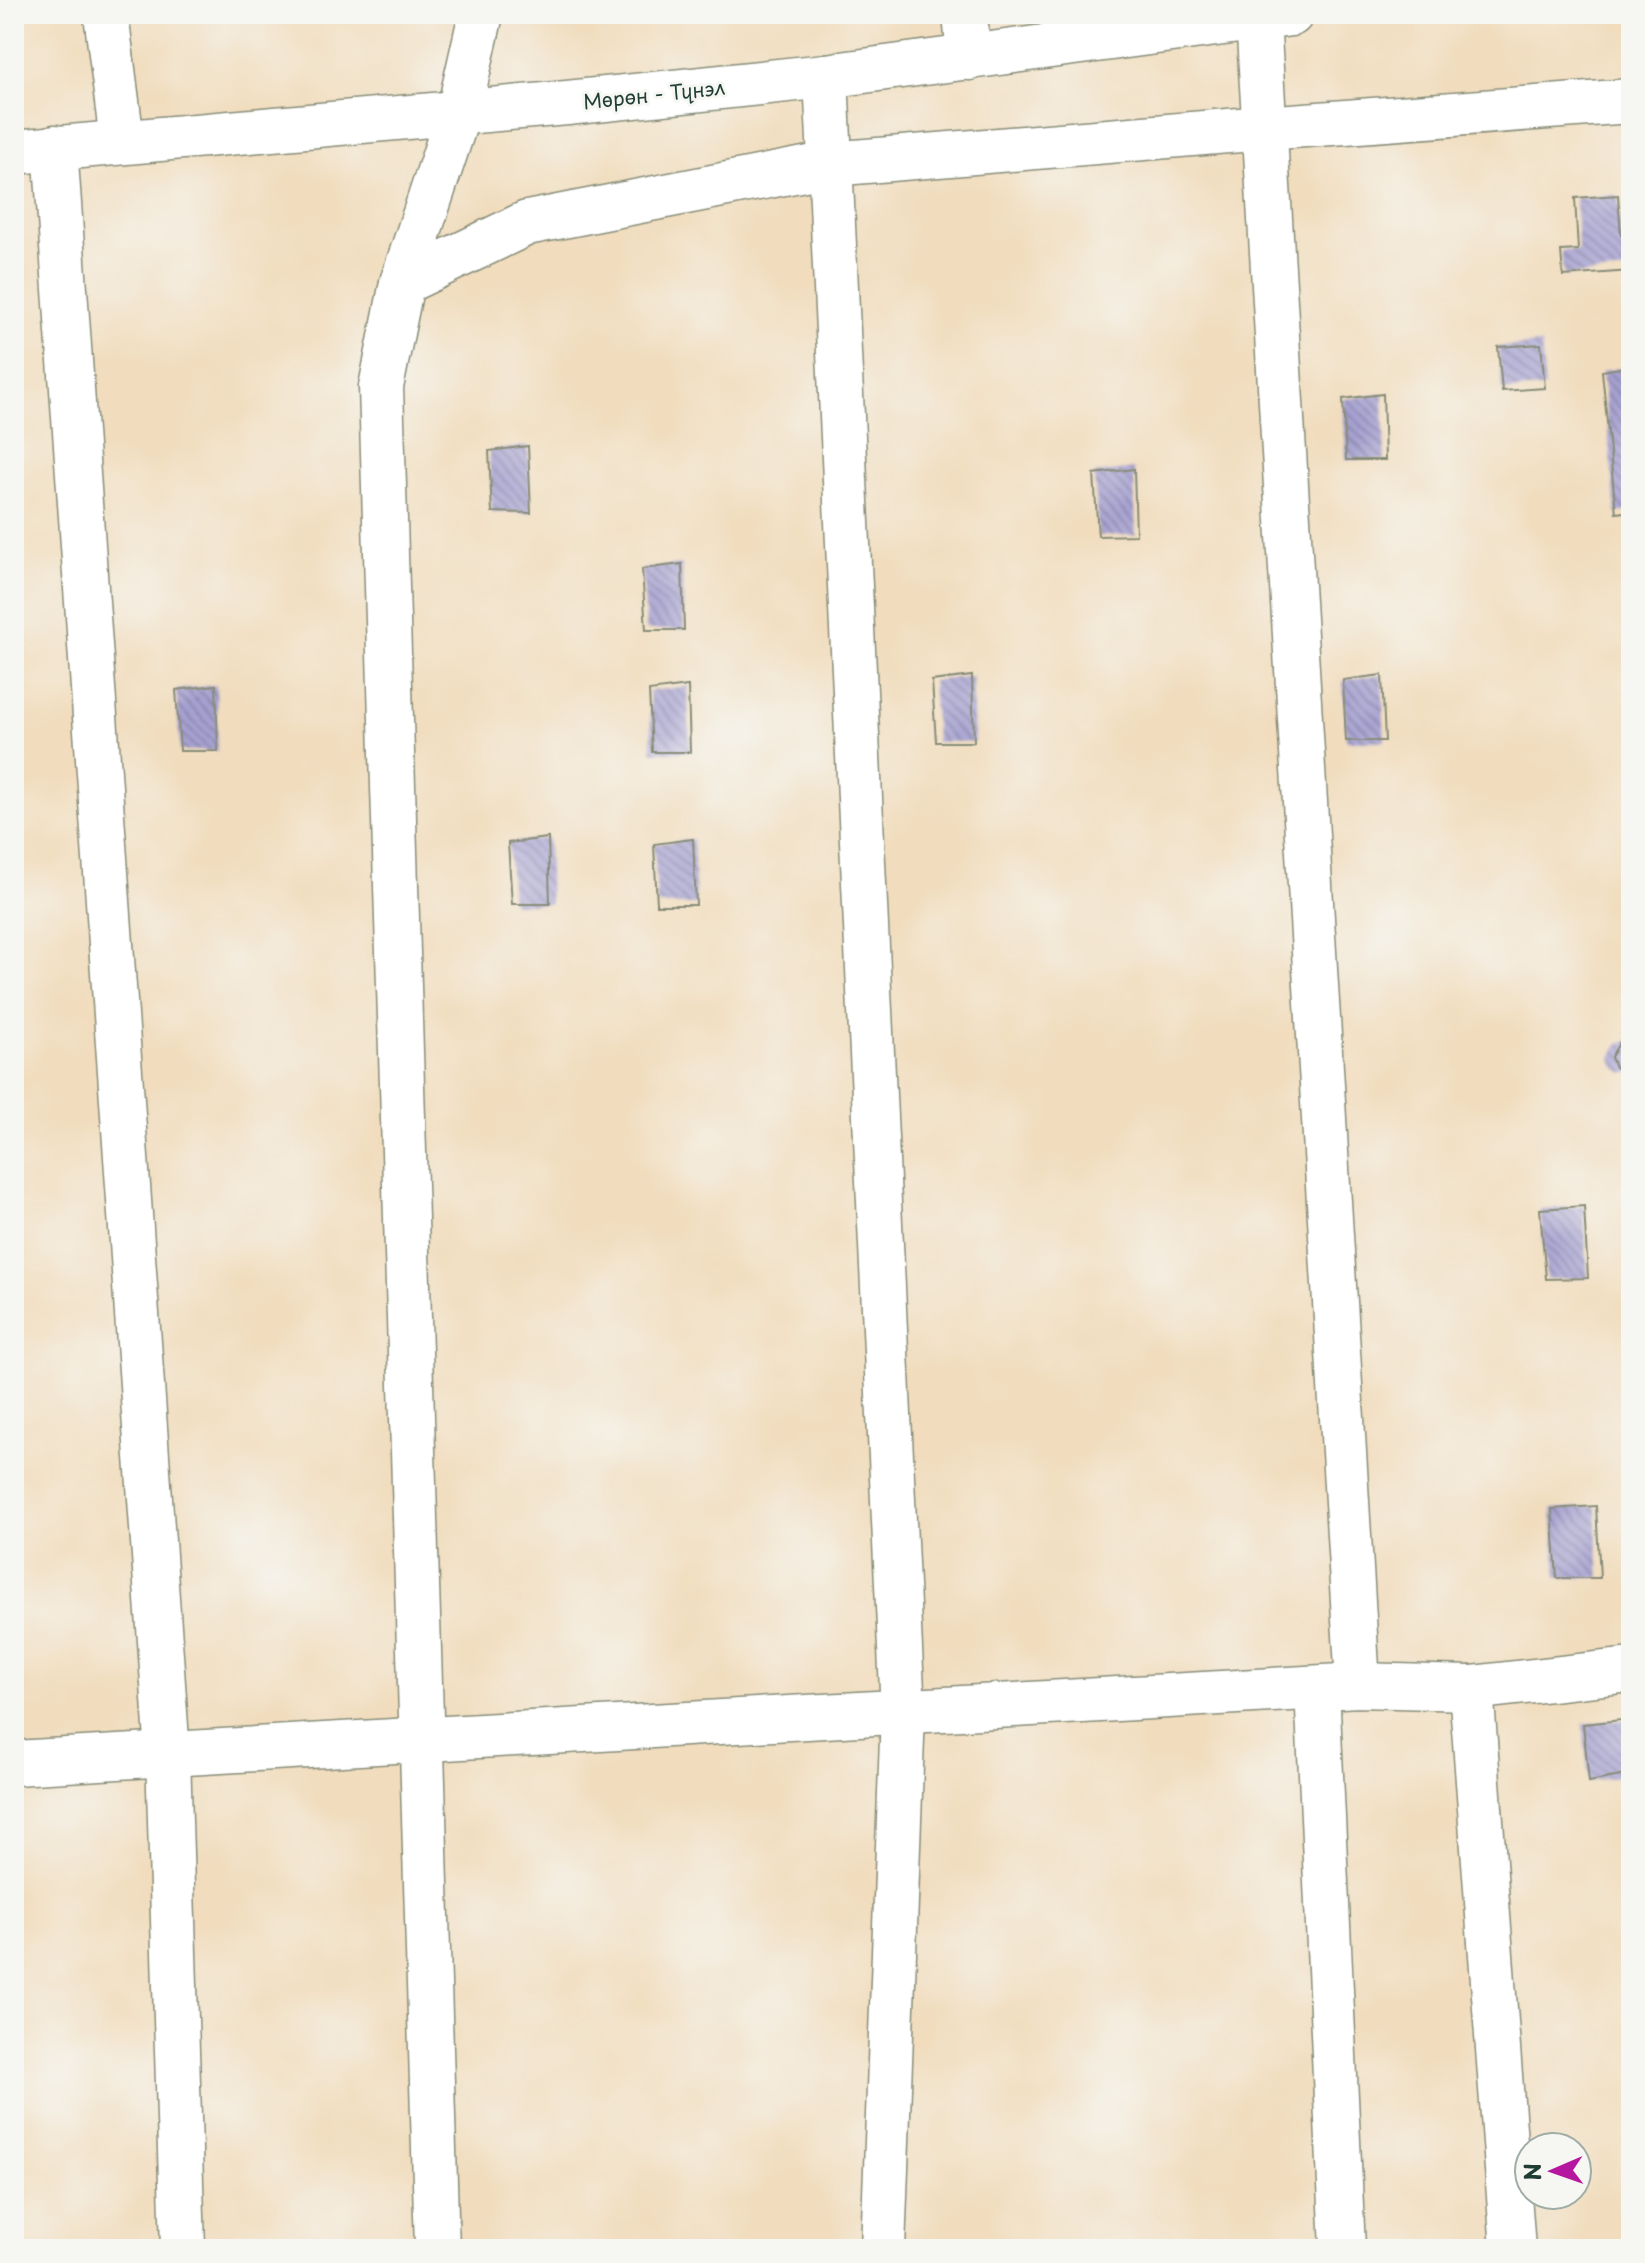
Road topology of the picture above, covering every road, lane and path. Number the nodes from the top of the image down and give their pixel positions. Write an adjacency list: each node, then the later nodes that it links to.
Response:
1 (106, 14): 10 (street)
2 (481, 14): 8 (street)
3 (965, 14): 5 (street)
4 (1274, 16): 5 (street, Мөрөн - Түнэл); 9 (street)
5 (969, 58): 6 (street, Мөрөн - Түнэл)
6 (826, 76): 8 (street, Мөрөн - Түнэл); 12 (street)
7 (1631, 101): 9 (street)
8 (459, 111): 10 (street, Мөрөн - Түнэл); 13 (street)
9 (1264, 128): 12 (street); 15 (street)
10 (122, 141): 11 (street, Мөрөн - Түнэл)
11 (34, 150): 19 (street)
12 (830, 164): 13 (street); 17 (street)
13 (402, 283): 18 (street)
14 (1631, 1670): 16 (street)
15 (1337, 1687): 16 (street); 17 (street); 24 (street)
16 (1471, 1688): 25 (street)
17 (903, 1712): 18 (street); 23 (street)
18 (421, 1739): 19 (street); 22 (street)
19 (168, 1755): 20 (street); 21 (street)
20 (14, 1763)
21 (183, 2249)
22 (437, 2249)
23 (883, 2249)
24 (1343, 2249)
25 (1513, 2249)

